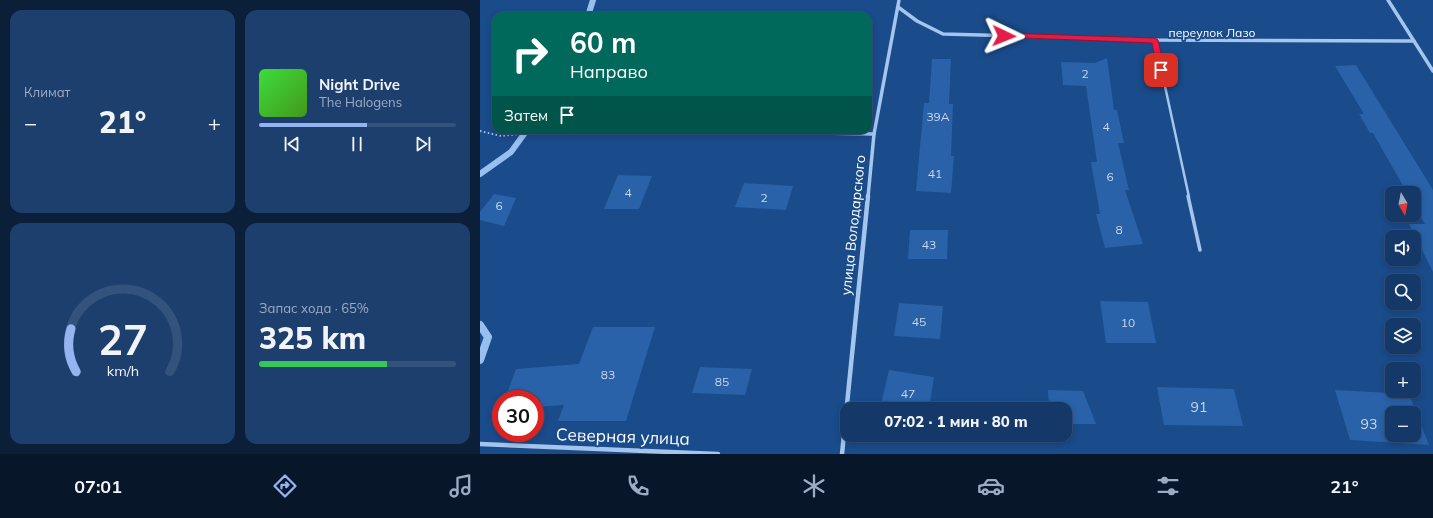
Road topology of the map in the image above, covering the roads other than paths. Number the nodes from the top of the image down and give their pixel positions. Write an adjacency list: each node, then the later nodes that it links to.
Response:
1 (899, 0): 3 (street, улица Володарского)
2 (1388, 0): 5 (street)
3 (898, 7): 4 (street, переулок Лазо); 7 (street, улица Володарского)
4 (1155, 40): 5 (street, переулок Лазо); 8 (lane)
5 (1414, 41): 6 (street)
6 (1433, 71)
7 (874, 134): 11 (street, улица Володарского)
8 (1200, 250)
9 (480, 444): 10 (street, Северная улица)
10 (718, 454)
11 (842, 454)

